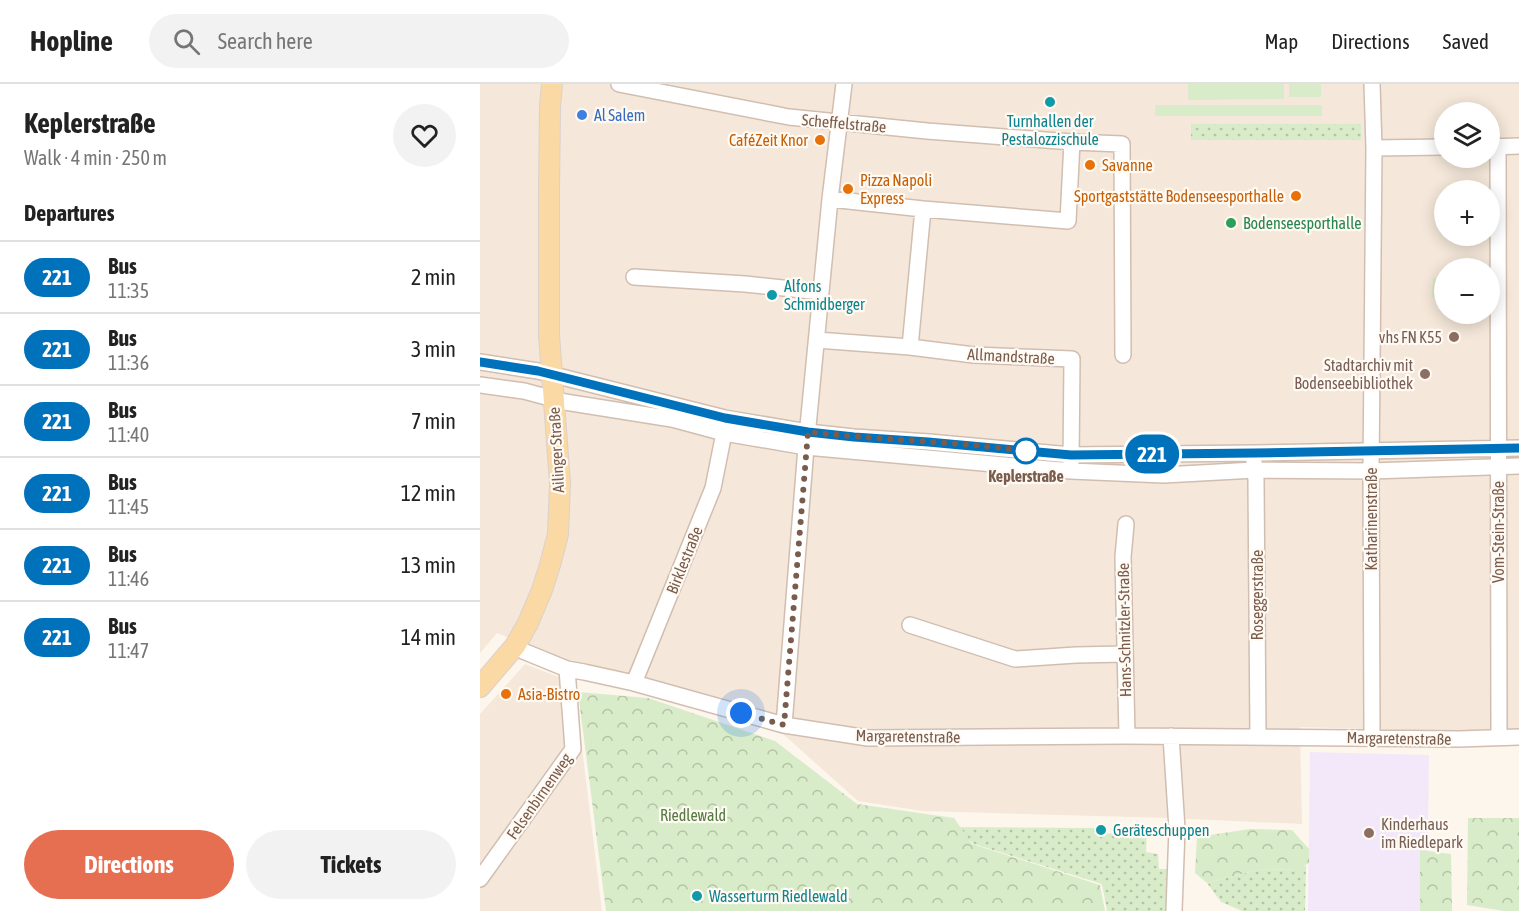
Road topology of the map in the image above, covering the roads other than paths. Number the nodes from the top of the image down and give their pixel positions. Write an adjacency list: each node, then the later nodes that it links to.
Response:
1 (552, 84): 20 (main road, Ailinger Straße)
2 (619, 84): 5 (street, Scheffelstraße)
3 (844, 84): 5 (street)
4 (1372, 84): 10 (street, Katharinenstraße)
5 (840, 122): 6 (street, Scheffelstraße); 12 (street)
6 (1072, 142): 13 (street); 18 (street, Scheffelstraße)
7 (1519, 146): 9 (street)
8 (1434, 147): 10 (street)
9 (1500, 147)
10 (1374, 148): 27 (street, Katharinenstraße)
11 (1494, 168): 26 (street, Vom-Stein-Straße)
12 (830, 199): 13 (street); 15 (street)
13 (923, 209): 17 (street)
14 (634, 277): 15 (street)
15 (821, 292): 16 (street)
16 (817, 340): 17 (street, Allmandstraße); 24 (street)
17 (910, 347): 29 (street, Allmandstraße)
18 (1123, 355)
19 (480, 362): 20 (street)
20 (551, 375): 22 (main road, Ailinger Straße); 24 (street)
21 (480, 385): 22 (street)
22 (553, 398): 23 (street); 37 (main road, Ailinger Straße)
23 (724, 434): 24 (street); 40 (street, Birklestraße)
24 (807, 439): 29 (street); 33 (street); 42 (street)
25 (1519, 448): 26 (street)
26 (1498, 449): 27 (street); 30 (street, Vom-Stein-Straße)
27 (1371, 452): 28 (street); 34 (street, Katharinenstraße)
28 (1254, 453): 29 (street); 32 (street, Roseggerstraße)
29 (1071, 455): 33 (street, Allmandstraße)
30 (1497, 466): 31 (street); 34 (street); 47 (street, Vom-Stein-Straße)
31 (1519, 466)
32 (1255, 470): 33 (street); 34 (street); 45 (street, Roseggerstraße)
33 (1071, 471)
34 (1371, 471): 46 (street, Katharinenstraße)
35 (1126, 524): 38 (street, Hans-Schnitzler-Straße)
36 (910, 625): 38 (street)
37 (515, 646): 39 (street, Margaretenstraße); 41 (main road, Ailinger Straße)
38 (1124, 654): 43 (street, Hans-Schnitzler-Straße)
39 (567, 669): 40 (street, Margaretenstraße); 49 (street, Felsenbirnenweg)
40 (634, 683): 42 (street, Margaretenstraße)
41 (480, 687)
42 (784, 725): 43 (street, Margaretenstraße)
43 (1126, 736): 44 (street, Margaretenstraße)
44 (1171, 736): 45 (street, Margaretenstraße); 50 (street)
45 (1258, 737): 46 (street, Margaretenstraße)
46 (1372, 737): 47 (street, Margaretenstraße)
47 (1499, 737): 48 (street, Margaretenstraße)
48 (1519, 737)
49 (480, 879)
50 (1174, 911)

